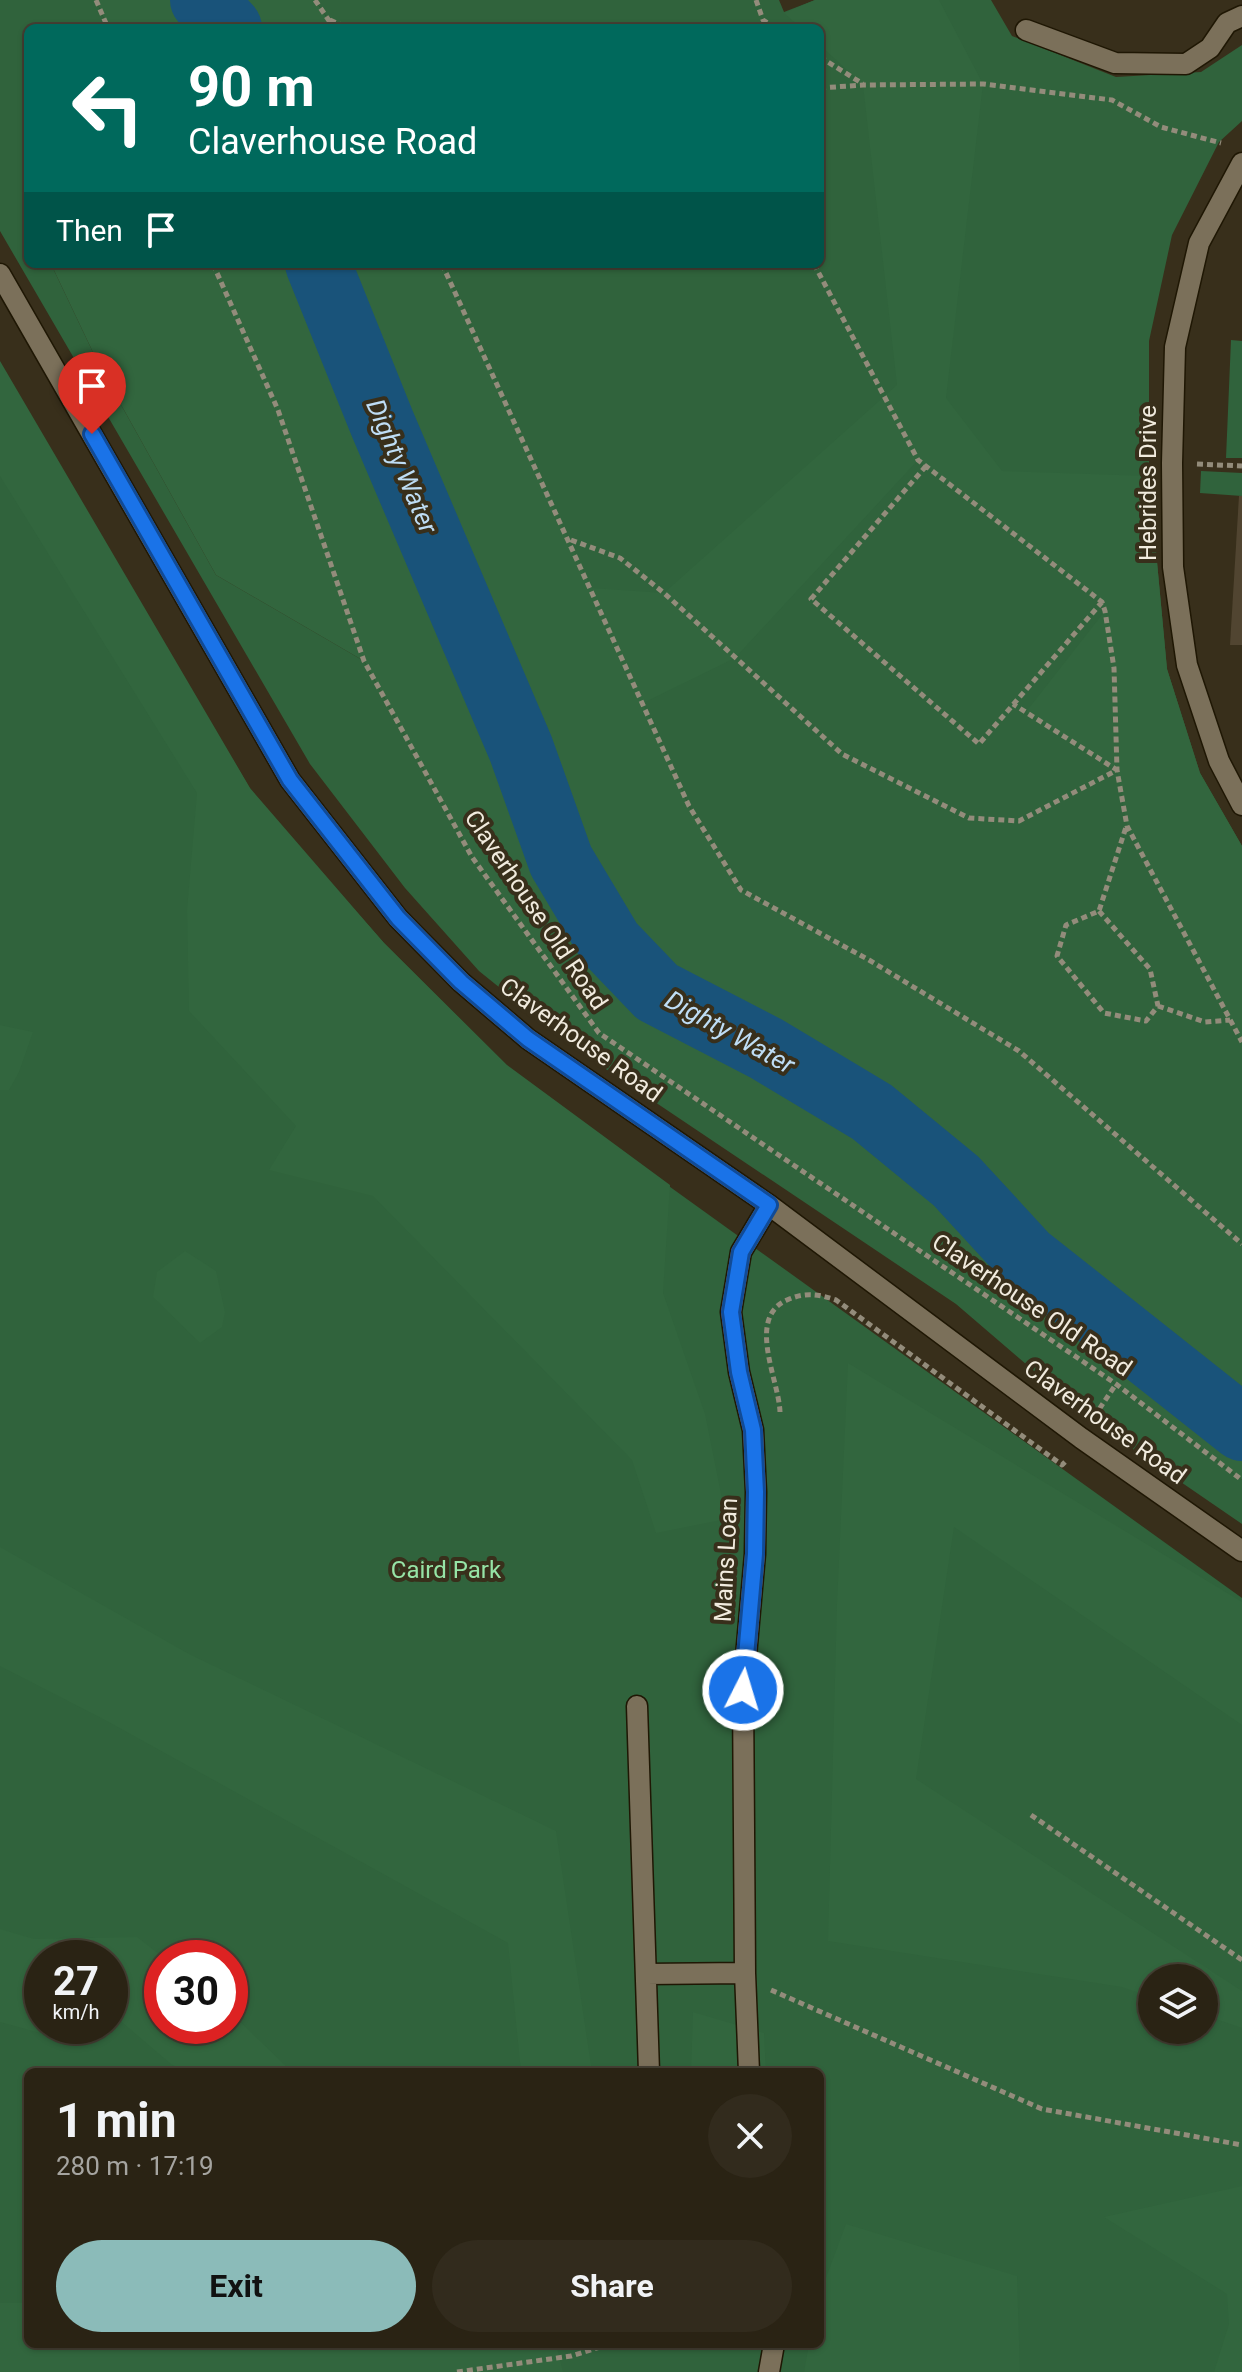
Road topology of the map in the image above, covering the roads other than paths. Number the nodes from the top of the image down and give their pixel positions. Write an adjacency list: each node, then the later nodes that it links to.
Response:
1 (1242, 16): 2 (street)
2 (1026, 30)
3 (1242, 163): 5 (street, Hebrides Drive)
4 (0, 274): 6 (street, Claverhouse Road)
5 (1242, 805)
6 (769, 1205): 7 (street, Claverhouse Road); 9 (street, Mains Loan)
7 (1242, 1551)
8 (637, 1706): 10 (street)
9 (745, 1973): 10 (street); 12 (street, Mains Loan)
10 (646, 1974): 11 (street)
11 (649, 2068)
12 (749, 2068)
13 (773, 2348): 14 (street)
14 (769, 2372)

